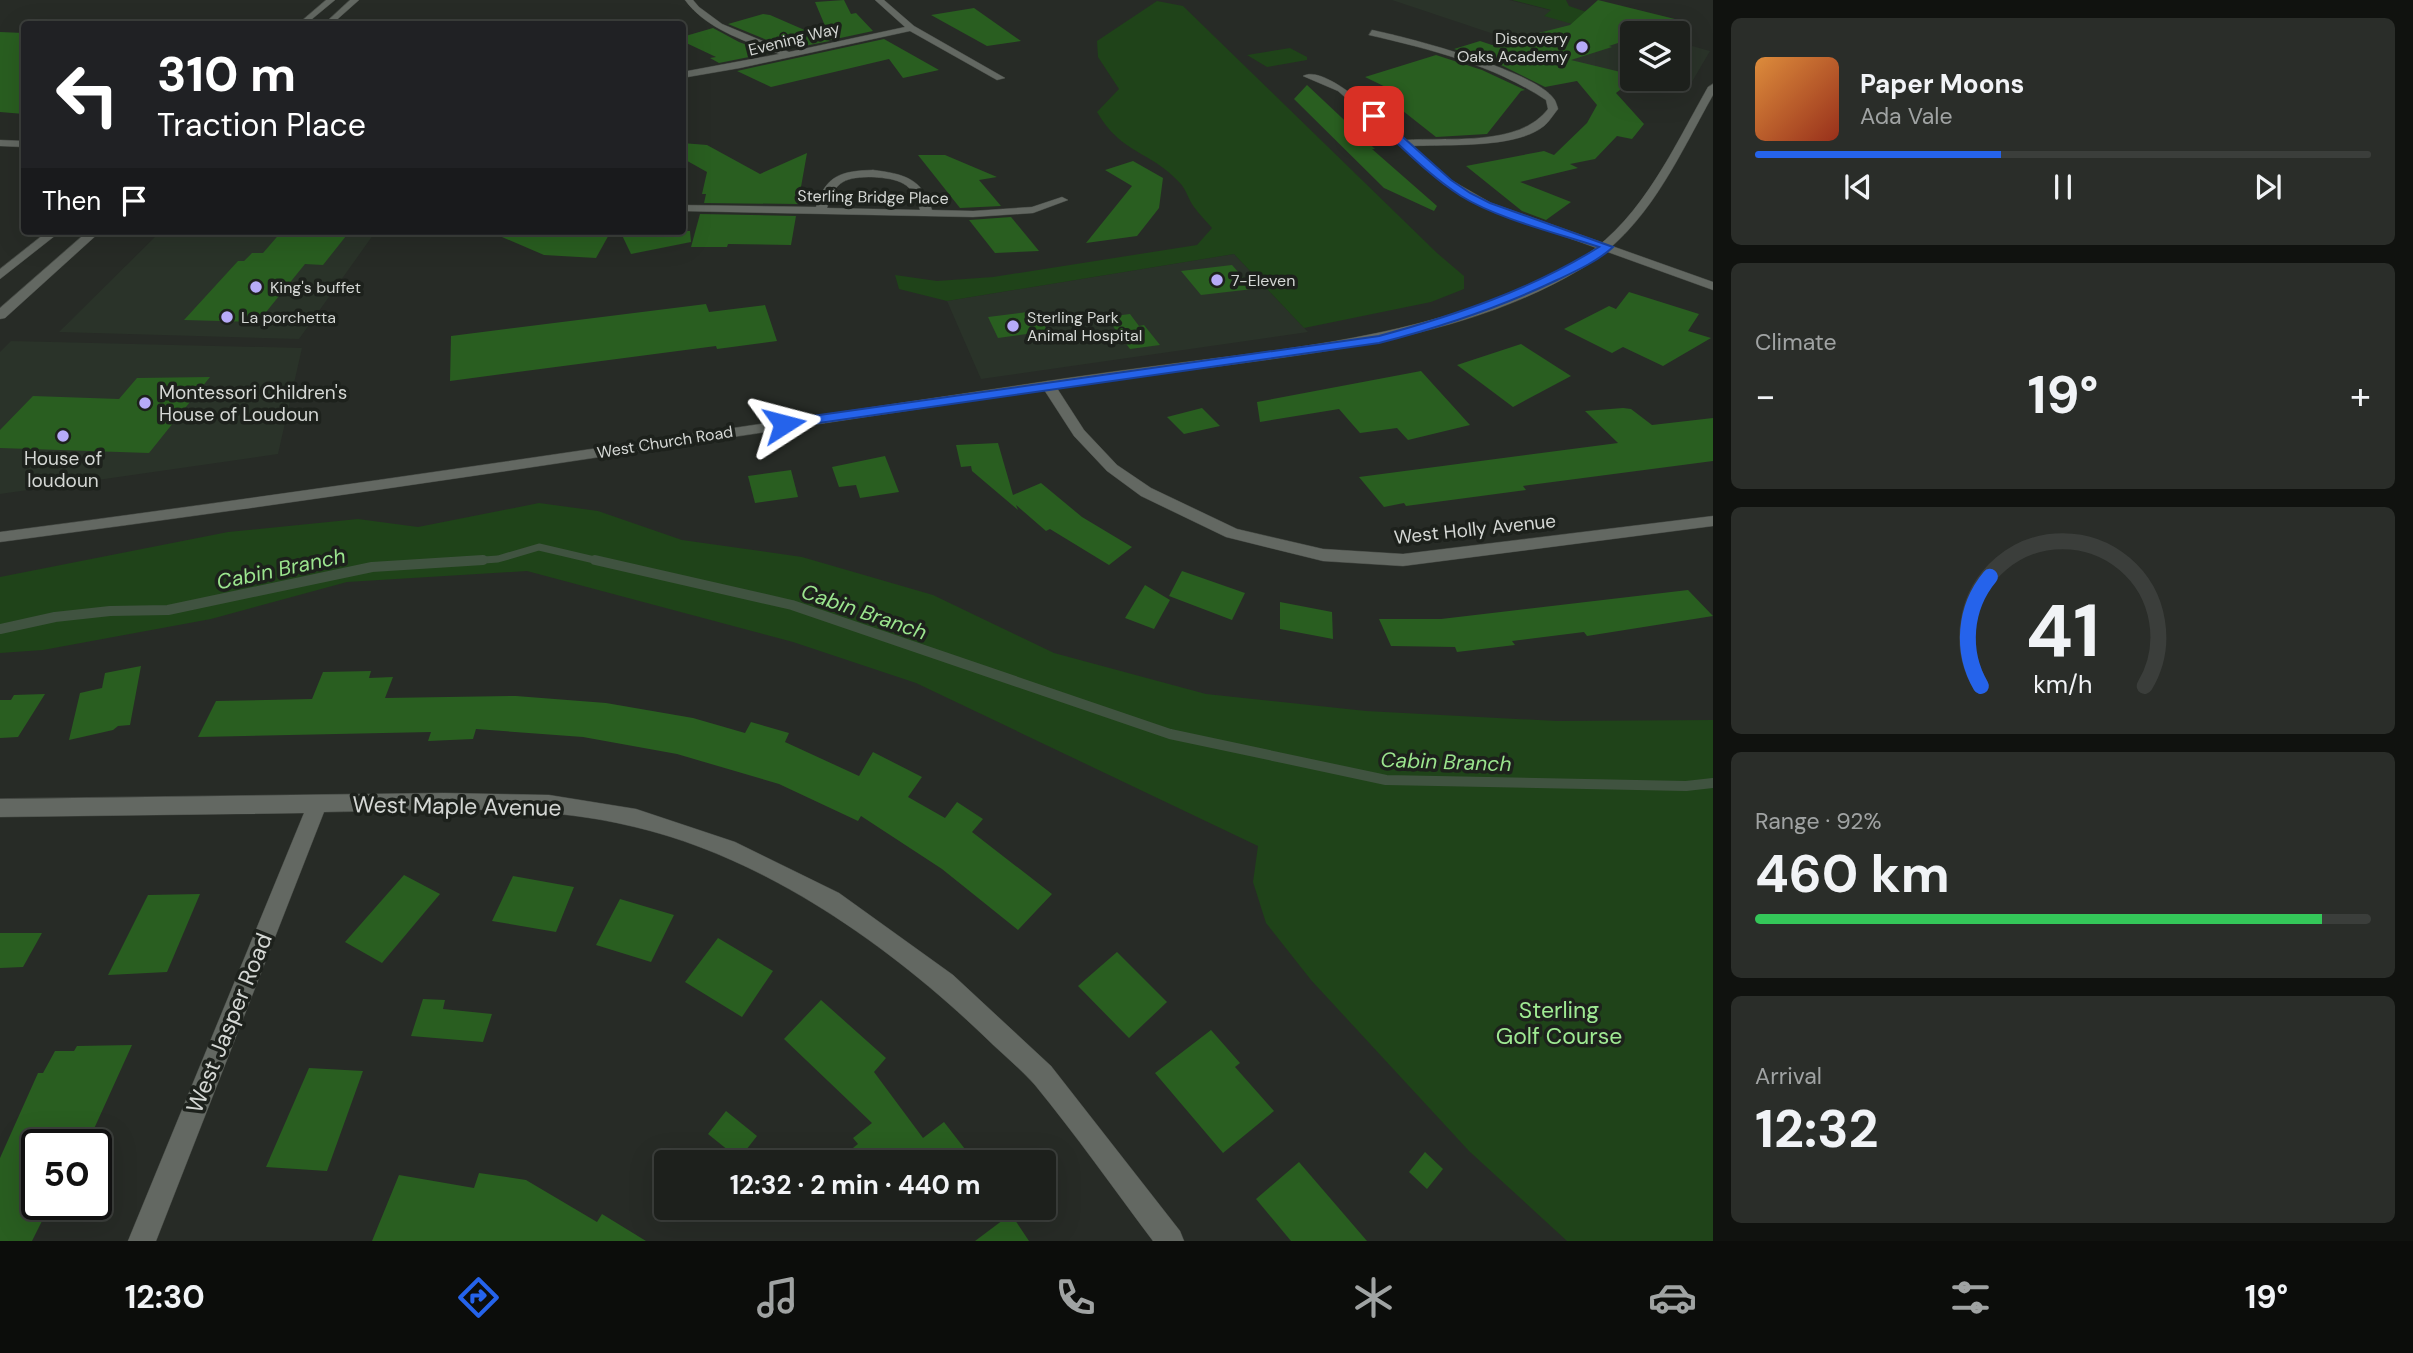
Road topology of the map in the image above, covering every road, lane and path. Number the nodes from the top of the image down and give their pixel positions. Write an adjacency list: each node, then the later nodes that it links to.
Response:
1 (331, 0): 5 (street)
2 (355, 0): 6 (street)
3 (689, 0): 9 (street)
4 (878, 0): 7 (street)
5 (306, 21)
6 (331, 21)
7 (911, 28): 9 (street, Evening Way); 12 (street)
8 (1372, 33): 14 (street)
9 (788, 55): 10 (street, Evening Way)
10 (686, 74)
11 (1308, 76): 14 (street)
12 (1000, 78)
13 (1713, 87): 23 (street, West Church Road)
14 (1406, 143): 23 (street)
15 (0, 144): 16 (street)
16 (21, 144)
17 (1062, 200): 20 (street, Sterling Bridge Place)
18 (686, 208): 19 (street, Sterling Bridge Place)
19 (820, 211): 20 (street, Sterling Bridge Place); 20 (street)
20 (927, 213)
21 (50, 235): 24 (street)
22 (90, 235): 26 (street)
23 (1607, 247): 25 (street); 27 (street, West Church Road)
24 (0, 275)
25 (1713, 286)
26 (0, 314)
27 (1048, 385): 28 (street, West Church Road); 29 (street, West Holly Avenue)
28 (181, 513): 30 (street, West Church Road); 31 (street, West Church Road)
29 (1713, 521)
30 (0, 537)
31 (0, 548)
32 (317, 805): 33 (street, West Maple Avenue); 34 (street, West Jasper Road); 35 (street, West Maple Avenue)
33 (0, 808)
34 (142, 1241)
35 (1170, 1241)

